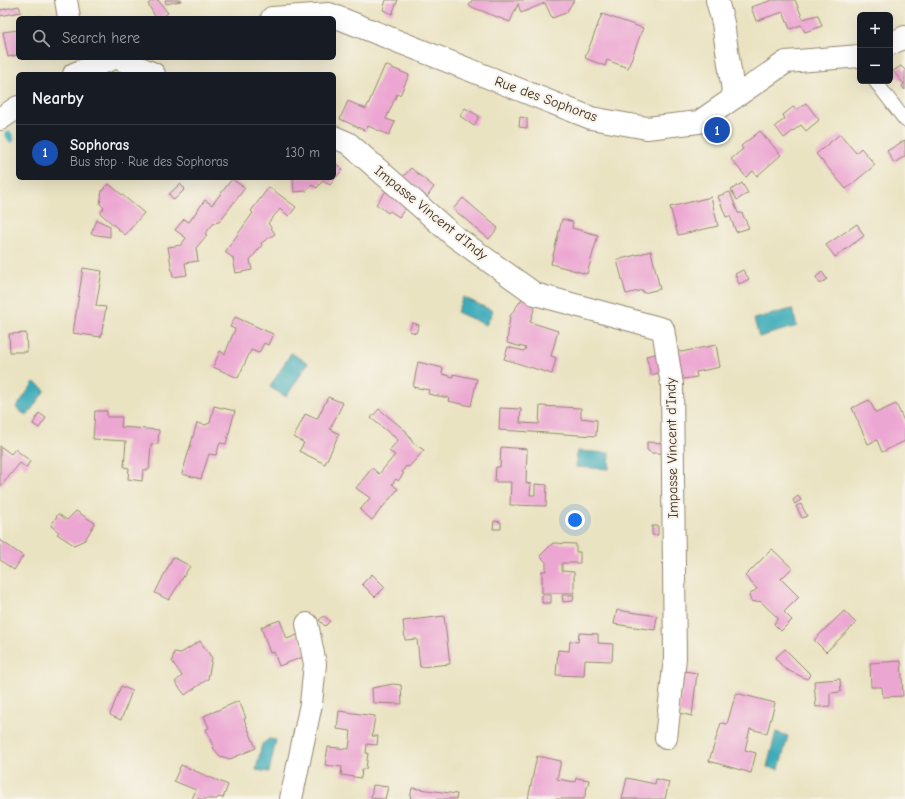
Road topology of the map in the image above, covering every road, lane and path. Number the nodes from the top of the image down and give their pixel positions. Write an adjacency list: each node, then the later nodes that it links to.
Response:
1 (66, 0): 3 (street)
2 (717, 0): 15 (street)
3 (69, 16)
4 (300, 16): 5 (street, Rue des Sophoras)
5 (334, 16)
6 (336, 17): 15 (street, Rue des Sophoras)
7 (905, 37): 8 (street)
8 (893, 43)
9 (857, 59): 15 (street, Rue des Sophoras)
10 (106, 60): 12 (street)
11 (122, 60): 13 (street)
12 (76, 68)
13 (150, 72)
14 (877, 84): 18 (lane)
15 (734, 98)
16 (16, 108): 17 (street)
17 (0, 119)
18 (905, 120)
19 (336, 138): 21 (street, Impasse Vincent d'Indy)
20 (307, 624): 22 (street)
21 (666, 738)
22 (291, 799)

